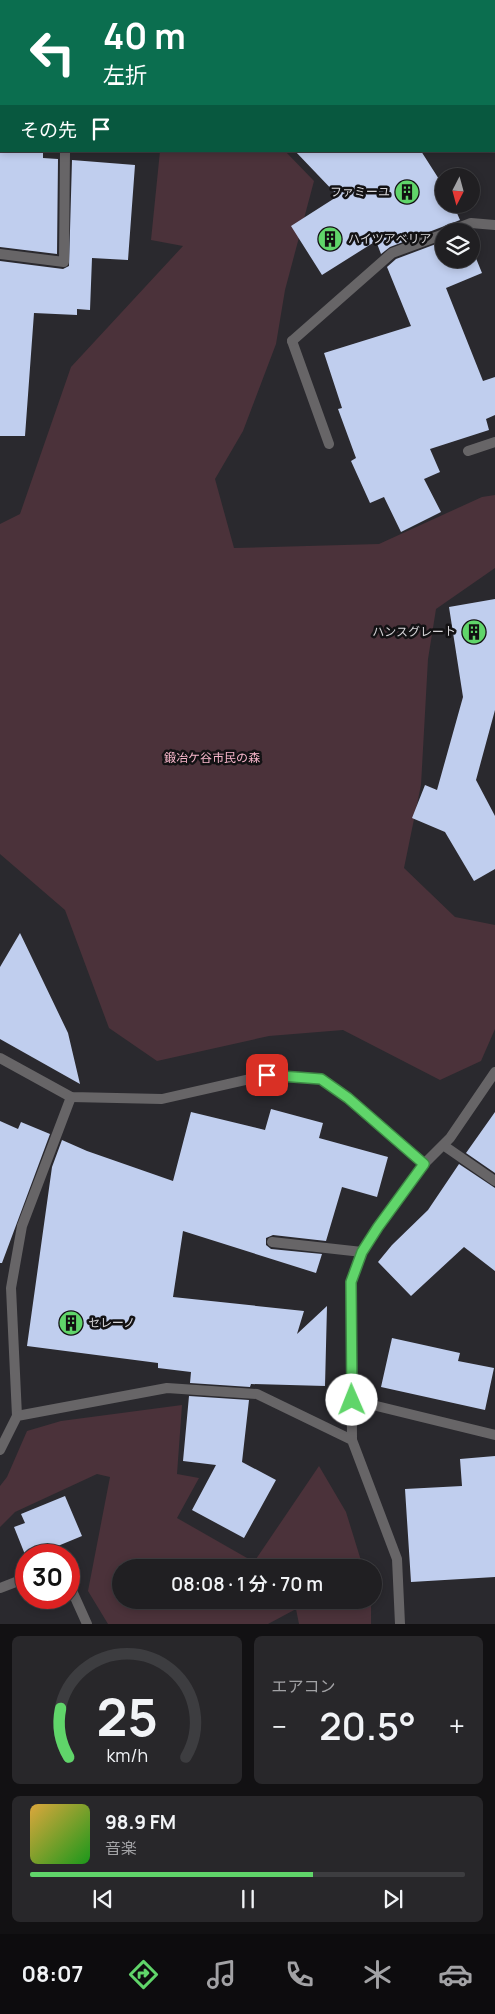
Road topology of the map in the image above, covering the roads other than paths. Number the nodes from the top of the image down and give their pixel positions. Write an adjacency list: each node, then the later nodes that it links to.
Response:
1 (65, 152): 5 (street)
2 (480, 224): 3 (street)
3 (495, 225)
4 (435, 237): 7 (street)
5 (0, 254)
6 (495, 442): 8 (street)
7 (329, 444)
8 (468, 451)
9 (0, 1058): 11 (street)
10 (495, 1072): 12 (street)
11 (71, 1097): 13 (street); 18 (street)
12 (443, 1145): 13 (street); 14 (street)
13 (424, 1164): 16 (street)
14 (495, 1181)
15 (272, 1242): 16 (street)
16 (362, 1252): 17 (street)
17 (352, 1400): 19 (street); 20 (street)
18 (16, 1416): 20 (street); 21 (street)
19 (495, 1435)
20 (352, 1440): 26 (street)
21 (0, 1450)
22 (15, 1582): 23 (street)
23 (0, 1588)
24 (80, 1608): 25 (street)
25 (87, 1624)
26 (400, 1624)

